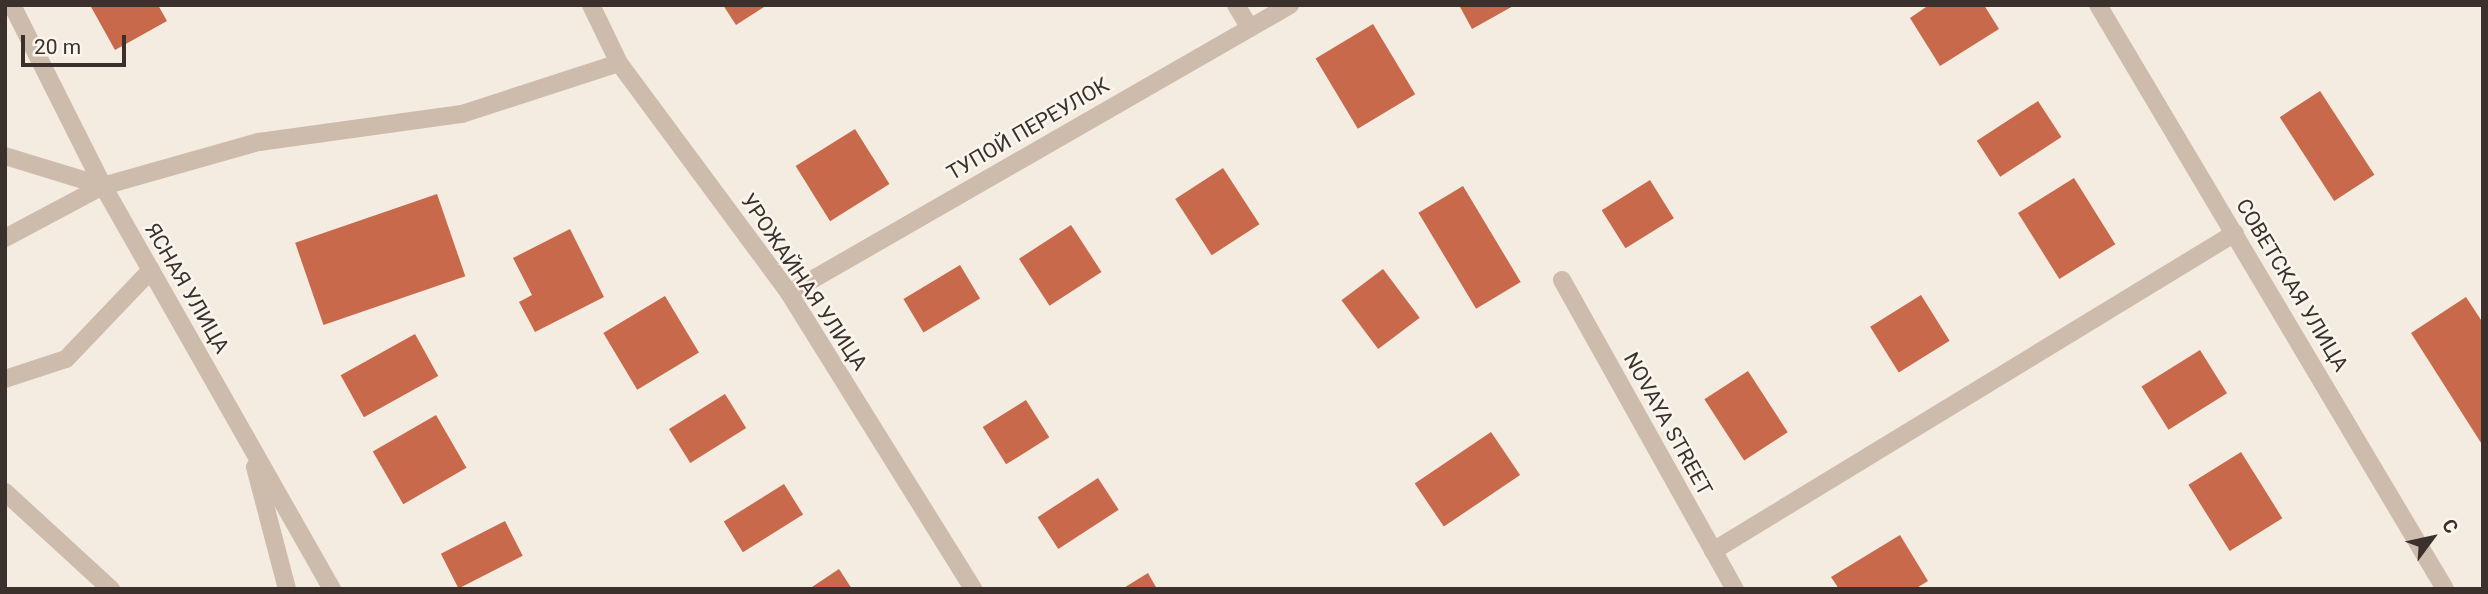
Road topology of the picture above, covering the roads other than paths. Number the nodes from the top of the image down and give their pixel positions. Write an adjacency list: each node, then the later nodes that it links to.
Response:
1 (12, 5): 9 (street, ЯСНАЯ УЛИЦА)
2 (591, 5): 7 (street, УРОЖАЙНАЯ УЛИЦА)
3 (1236, 5): 6 (street)
4 (1290, 5): 6 (street, ТУПОЙ ПЕРЕУЛОК)
5 (2098, 5): 10 (street, СОВЕТСКАЯ УЛИЦА)
6 (1250, 27): 14 (street, ТУПОЙ ПЕРЕУЛОК)
7 (619, 63): 9 (street); 14 (street, УРОЖАЙНАЯ УЛИЦА)
8 (5, 156): 9 (street)
9 (103, 186): 11 (street); 12 (street, ЯСНАЯ УЛИЦА)
10 (2235, 233): 18 (street); 24 (street, СОВЕТСКАЯ УЛИЦА)
11 (5, 238)
12 (151, 270): 15 (street); 16 (street, ЯСНАЯ УЛИЦА)
13 (1562, 280): 18 (street, NOVAYA STREET)
14 (789, 293): 22 (street, УРОЖАЙНАЯ УЛИЦА)
15 (5, 379)
16 (249, 443): 20 (street); 21 (street, ЯСНАЯ УЛИЦА)
17 (5, 492): 19 (street)
18 (1713, 551): 23 (street, NOVAYA STREET)
19 (111, 589)
20 (287, 589)
21 (332, 589)
22 (973, 589)
23 (1735, 589)
24 (2445, 589)

